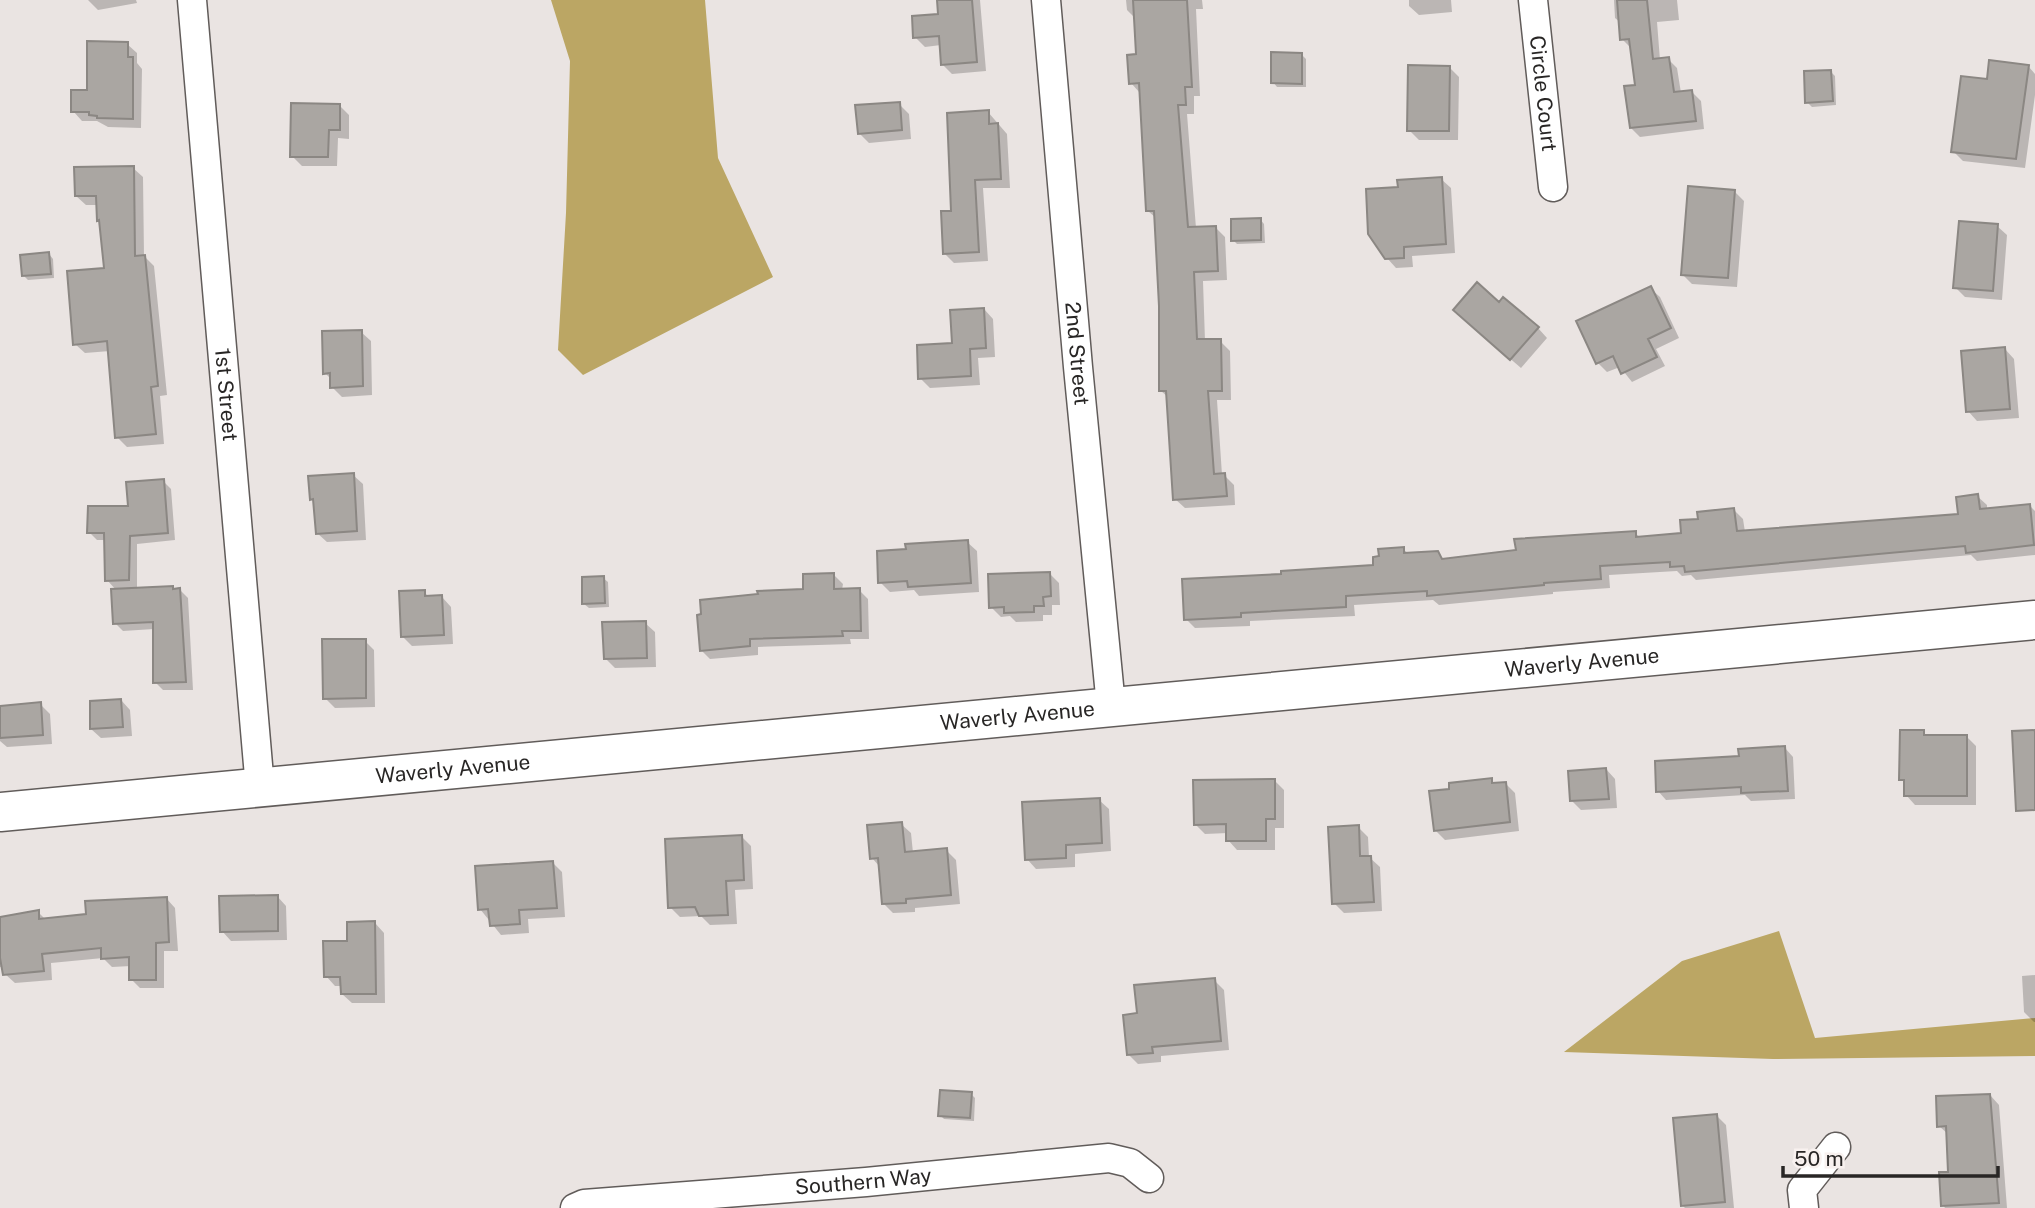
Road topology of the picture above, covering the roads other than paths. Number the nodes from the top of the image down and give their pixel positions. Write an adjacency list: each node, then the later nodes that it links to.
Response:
1 (192, 0): 7 (street, 1st Street)
2 (1046, 0): 6 (street, 2nd Street)
3 (1534, 0): 4 (street, Circle Court)
4 (1553, 187)
5 (2035, 620): 6 (street, Waverly Avenue)
6 (1111, 706): 7 (street, Waverly Avenue)
7 (260, 788): 8 (street, Waverly Avenue)
8 (0, 812)
9 (1836, 1147): 13 (street)
10 (1149, 1178): 11 (street, Southern Way)
11 (867, 1195): 12 (street, Southern Way)
12 (575, 1208)
13 (1804, 1208)

